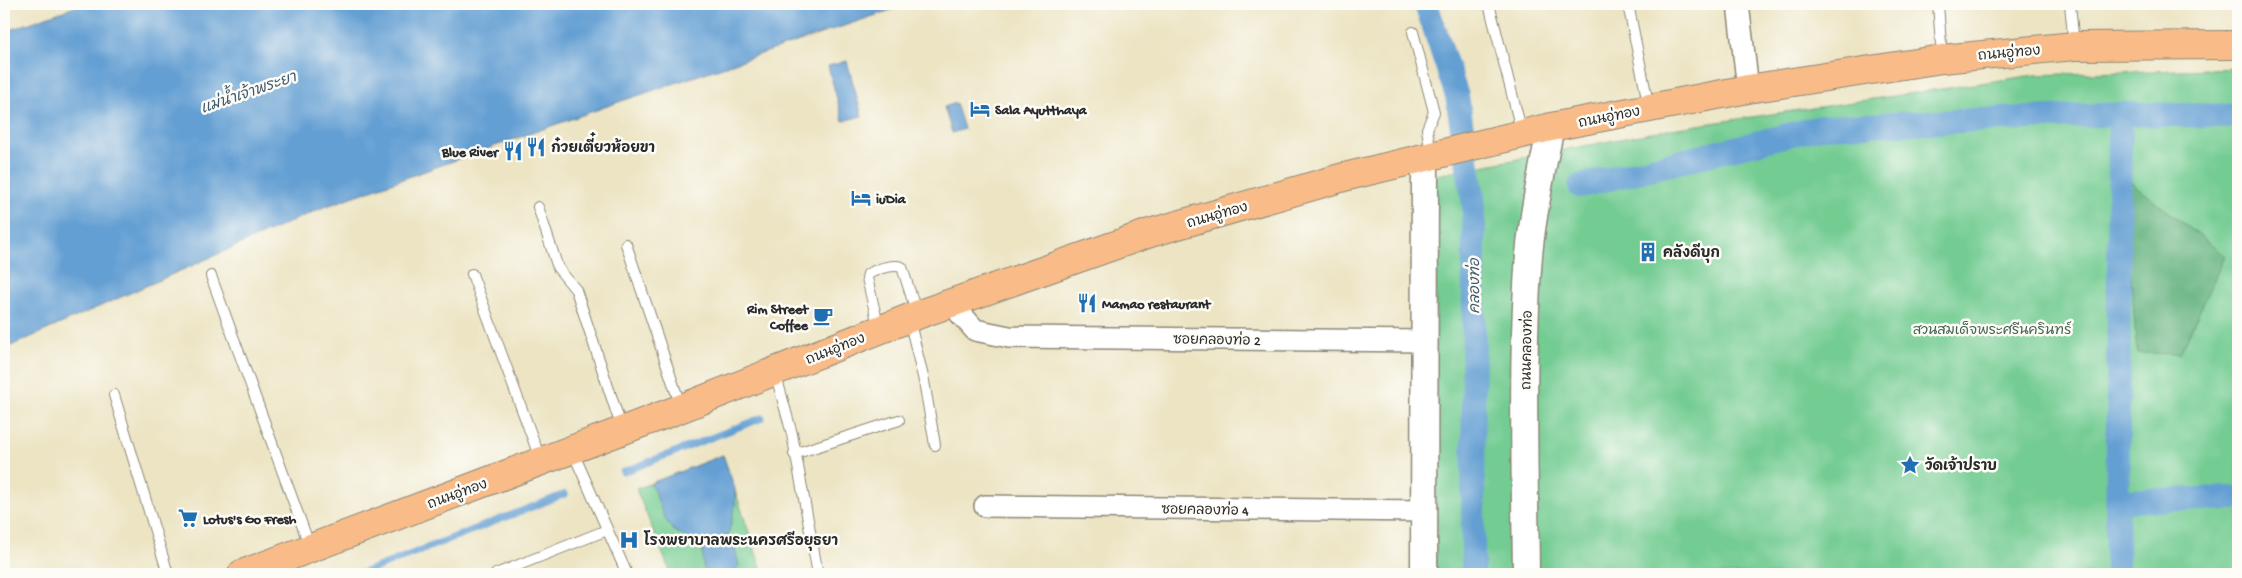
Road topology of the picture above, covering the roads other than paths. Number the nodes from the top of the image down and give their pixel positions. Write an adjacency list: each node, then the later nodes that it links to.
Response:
1 (1489, 4): 13 (lane)
2 (1628, 4): 11 (lane)
3 (1738, 4): 10 (street)
4 (1938, 4): 9 (lane)
5 (2070, 4): 8 (lane)
6 (1412, 32): 14 (lane)
7 (2238, 45): 8 (main road, ถนนอู่ทอง)
8 (2074, 46): 9 (main road, ถนนอู่ทอง)
9 (1942, 59): 10 (main road, ถนนอู่ทอง)
10 (1748, 89): 11 (main road, ถนนอู่ทอง)
11 (1649, 108): 12 (main road, ถนนอู่ทอง)
12 (1551, 127): 13 (main road, ถนนอู่ทอง); 42 (street, ถนนคลองท่อ)
13 (1512, 137): 14 (main road, ถนนอู่ทอง)
14 (1432, 156): 19 (main road, ถนนอู่ทอง); 22 (street)
15 (538, 207): 27 (lane)
16 (626, 244): 25 (lane)
17 (472, 274): 31 (lane)
18 (211, 276): 35 (lane)
19 (951, 303): 20 (main road, ถนนอู่ทอง); 22 (street, ซอยคลองท่อ 2)
20 (913, 316): 21 (main road, ถนนอู่ทอง); 21 (lane); 28 (lane)
21 (880, 330): 23 (main road, ถนนอู่ทอง)
22 (1425, 341): 33 (street)
23 (775, 372): 25 (main road, ถนนอู่ทอง); 30 (lane)
24 (114, 395): 36 (lane)
25 (682, 408): 27 (main road, ถนนอู่ทอง)
26 (899, 420): 30 (lane)
27 (622, 430): 29 (main road, ถนนอู่ทอง)
28 (935, 445)
29 (572, 450): 31 (main road, ถนนอู่ทอง); 34 (lane)
30 (794, 454): 40 (lane)
31 (541, 462): 35 (main road, ถนนอู่ทอง)
32 (985, 506): 33 (street, ซอยคลองท่อ 4)
33 (1424, 511): 41 (street)
34 (607, 530): 38 (lane); 39 (lane)
35 (311, 548): 37 (main road, ถนนอู่ทอง)
36 (168, 574)
37 (242, 574)
38 (496, 574)
39 (627, 574)
40 (818, 574)
41 (1424, 574)
42 (1526, 574)

